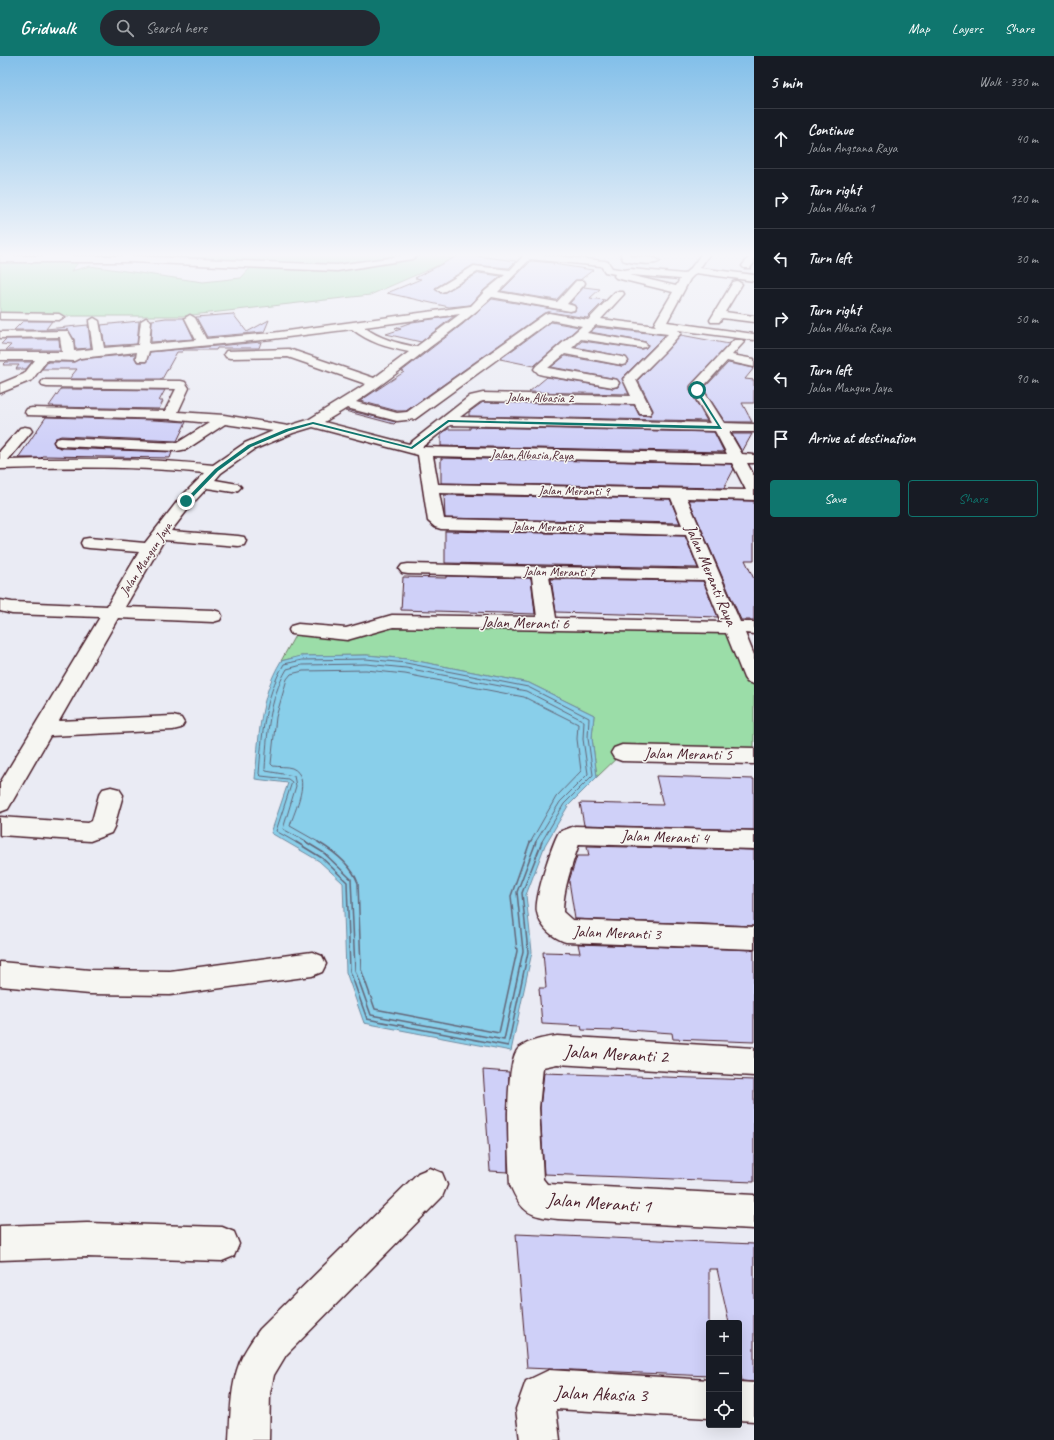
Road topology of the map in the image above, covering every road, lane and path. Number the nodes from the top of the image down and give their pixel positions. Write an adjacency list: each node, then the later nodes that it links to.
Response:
1 (190, 318): 21 (street)
2 (407, 318): 14 (street)
3 (462, 318): 24 (street, Jalan Mangun Jaya)
4 (547, 318): 44 (street)
5 (567, 318): 11 (street)
6 (592, 318): 11 (street)
7 (597, 318): 11 (street)
8 (664, 318): 19 (street)
9 (727, 318): 10 (street)
10 (754, 319)
11 (595, 320): 15 (street); 17 (street)
12 (94, 321): 26 (street)
13 (146, 321): 27 (street)
14 (354, 325): 21 (street); 24 (street)
15 (675, 333): 20 (street); 43 (street)
16 (0, 335): 18 (street)
17 (579, 335): 23 (street); 25 (street)
18 (46, 336): 30 (street); 32 (street)
19 (754, 337)
20 (738, 342): 22 (street); 34 (street)
21 (203, 343): 27 (street)
22 (754, 344)
23 (641, 345)
24 (419, 350): 40 (street, Jalan Mangun Jaya)
25 (563, 350): 35 (street); 41 (street)
26 (99, 352): 27 (street); 32 (street)
27 (143, 353): 32 (street); 33 (street)
28 (221, 354): 40 (street)
29 (0, 356): 30 (street)
30 (25, 356): 31 (street)
31 (44, 356): 32 (street); 38 (street)
32 (63, 356)
33 (181, 356)
34 (725, 357): 36 (street); 50 (street)
35 (622, 361)
36 (754, 363)
37 (0, 379): 38 (street)
38 (25, 380): 42 (street)
39 (47, 383): 45 (street)
40 (376, 383): 44 (street, Jalan Mangun Jaya)
41 (613, 383)
42 (0, 389)
43 (640, 400): 47 (street, Jalan Albasia 2); 49 (street)
44 (345, 403): 48 (street, Jalan Mangun Jaya)
45 (170, 415): 46 (street); 59 (street)
46 (224, 419): 52 (street); 54 (street)
47 (448, 421): 49 (street); 55 (street, Jalan Albasia 2)
48 (313, 423): 52 (street, Jalan Mangun Jaya); 55 (street, Jalan Albasia Raya)
49 (652, 426): 50 (street)
50 (720, 428): 51 (street); 57 (street)
51 (754, 428)
52 (288, 430): 61 (street, Jalan Mangun Jaya)
53 (69, 431): 54 (street)
54 (61, 442): 56 (street)
55 (418, 450): 57 (street, Jalan Albasia Raya); 64 (street)
56 (50, 455)
57 (738, 459): 58 (street, Jalan Albasia Raya); 65 (street)
58 (754, 459)
59 (0, 460)
60 (0, 465): 61 (street)
61 (216, 470): 62 (street, Jalan Mangun Jaya)
62 (204, 483): 63 (street); 70 (street, Jalan Mangun Jaya)
63 (233, 487)
64 (430, 488): 66 (street, Jalan Meranti 9); 68 (street, Jalan Meranti 8)
65 (754, 490)
66 (677, 494): 67 (street, Jalan Meranti 9); 68 (street, Jalan Meranti Raya)
67 (754, 495)
68 (692, 530): 74 (street, Jalan Meranti Raya)
69 (238, 541): 70 (street)
70 (154, 542): 71 (street); 76 (street, Jalan Mangun Jaya)
71 (89, 543)
72 (408, 569): 73 (street, Jalan Meranti 7)
73 (540, 572): 74 (street, Jalan Meranti 7); 78 (street)
74 (711, 575): 79 (street, Jalan Meranti Raya)
75 (0, 605): 76 (street)
76 (113, 611): 77 (street); 84 (street, Jalan Mangun Jaya)
77 (213, 616)
78 (547, 623): 79 (street, Jalan Meranti 6); 81 (street, Jalan Meranti 6)
79 (733, 628): 80 (street, Jalan Meranti 6); 82 (street, Jalan Meranti Raya)
80 (754, 628)
81 (298, 630)
82 (754, 678)
83 (173, 723): 84 (street)
84 (44, 729): 88 (street, Jalan Mangun Jaya)
85 (622, 753): 86 (street, Jalan Meranti 5)
86 (754, 756)
87 (111, 795): 89 (street)
88 (0, 803)
89 (0, 826)
90 (575, 835): 91 (street, Jalan Meranti 4); 92 (street, Jalan Meranti 3)
91 (754, 840)
92 (754, 938)
93 (312, 964): 94 (street)
94 (0, 974)
95 (754, 1062): 96 (street, Jalan Meranti 2)
96 (522, 1108): 98 (street, Jalan Meranti 1)
97 (430, 1185): 104 (street)
98 (754, 1212)
99 (0, 1243): 100 (street)
100 (222, 1244)
101 (706, 1399): 105 (street, Jalan Akasia 3)
102 (742, 1401): 103 (street)
103 (754, 1402)
104 (249, 1440)
105 (540, 1440)

